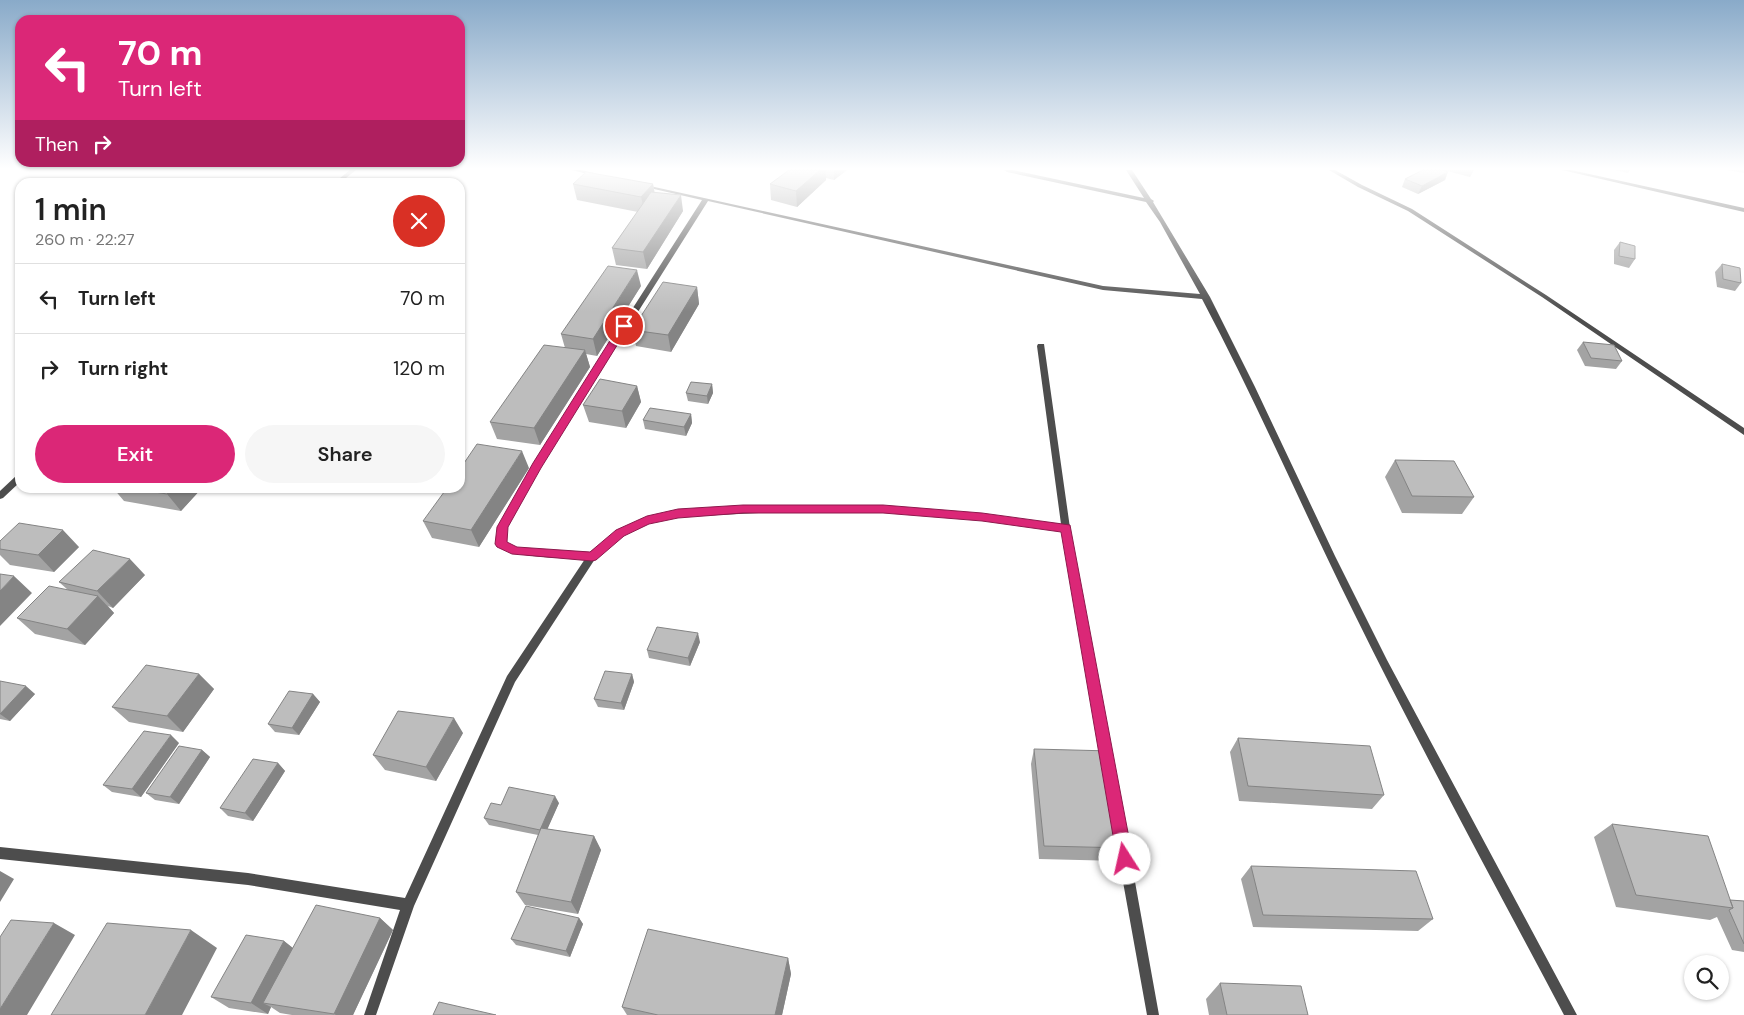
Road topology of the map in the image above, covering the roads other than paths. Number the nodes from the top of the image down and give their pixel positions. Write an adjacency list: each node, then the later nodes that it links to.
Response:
1 (695, 217): 11 (street)
2 (784, 217): 5 (street)
3 (1160, 217): 5 (street)
4 (1421, 217): 7 (street)
5 (1206, 297): 18 (street)
6 (1042, 346): 10 (street)
7 (1744, 432)
8 (15, 482): 9 (street)
9 (0, 496)
10 (1066, 528): 11 (street); 12 (street)
11 (592, 556): 15 (street)
12 (1109, 772)
13 (1120, 830): 17 (street)
14 (0, 853): 15 (street)
15 (408, 906): 16 (street)
16 (370, 1015)
17 (1153, 1015)
18 (1571, 1015)

